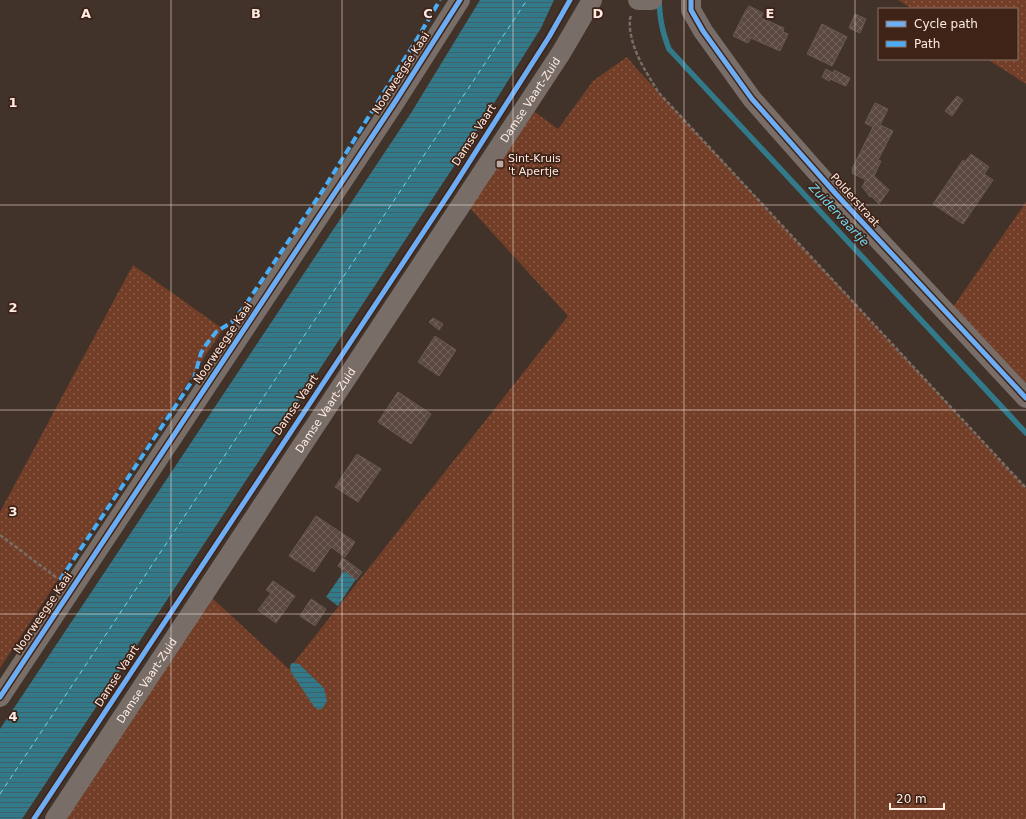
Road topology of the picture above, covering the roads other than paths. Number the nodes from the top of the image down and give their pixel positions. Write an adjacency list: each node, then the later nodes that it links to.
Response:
1 (460, 0): 5 (street, Noorweegse Kaai)
2 (592, 0): 6 (street, Damse Vaart-Zuid)
3 (691, 0): 4 (street, Polderstraat)
4 (1026, 398)
5 (0, 697)
6 (55, 819)

